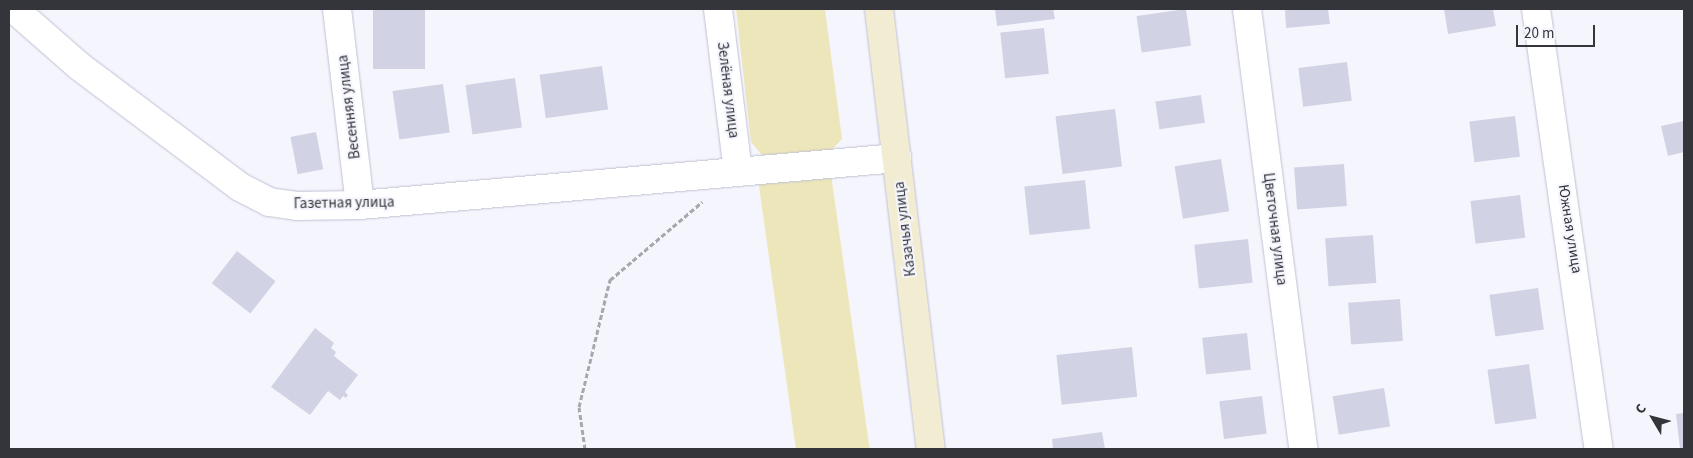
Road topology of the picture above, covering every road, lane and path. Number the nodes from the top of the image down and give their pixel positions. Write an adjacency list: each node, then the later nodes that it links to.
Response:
1 (14, 9): 9 (street, Газетная улица)
2 (337, 9): 9 (street, Весенняя улица)
3 (718, 9): 8 (street, Зелёная улица)
4 (879, 9): 7 (main road, Казачья улица)
5 (1247, 9): 12 (street, Цветочная улица)
6 (1536, 9): 13 (street, Южная улица)
7 (897, 158): 8 (street, Газетная улица); 11 (main road, Казачья улица)
8 (738, 172): 9 (street, Газетная улица); 10 (path)
9 (360, 205)
10 (585, 449)
11 (931, 449)
12 (1302, 449)
13 (1599, 449)

